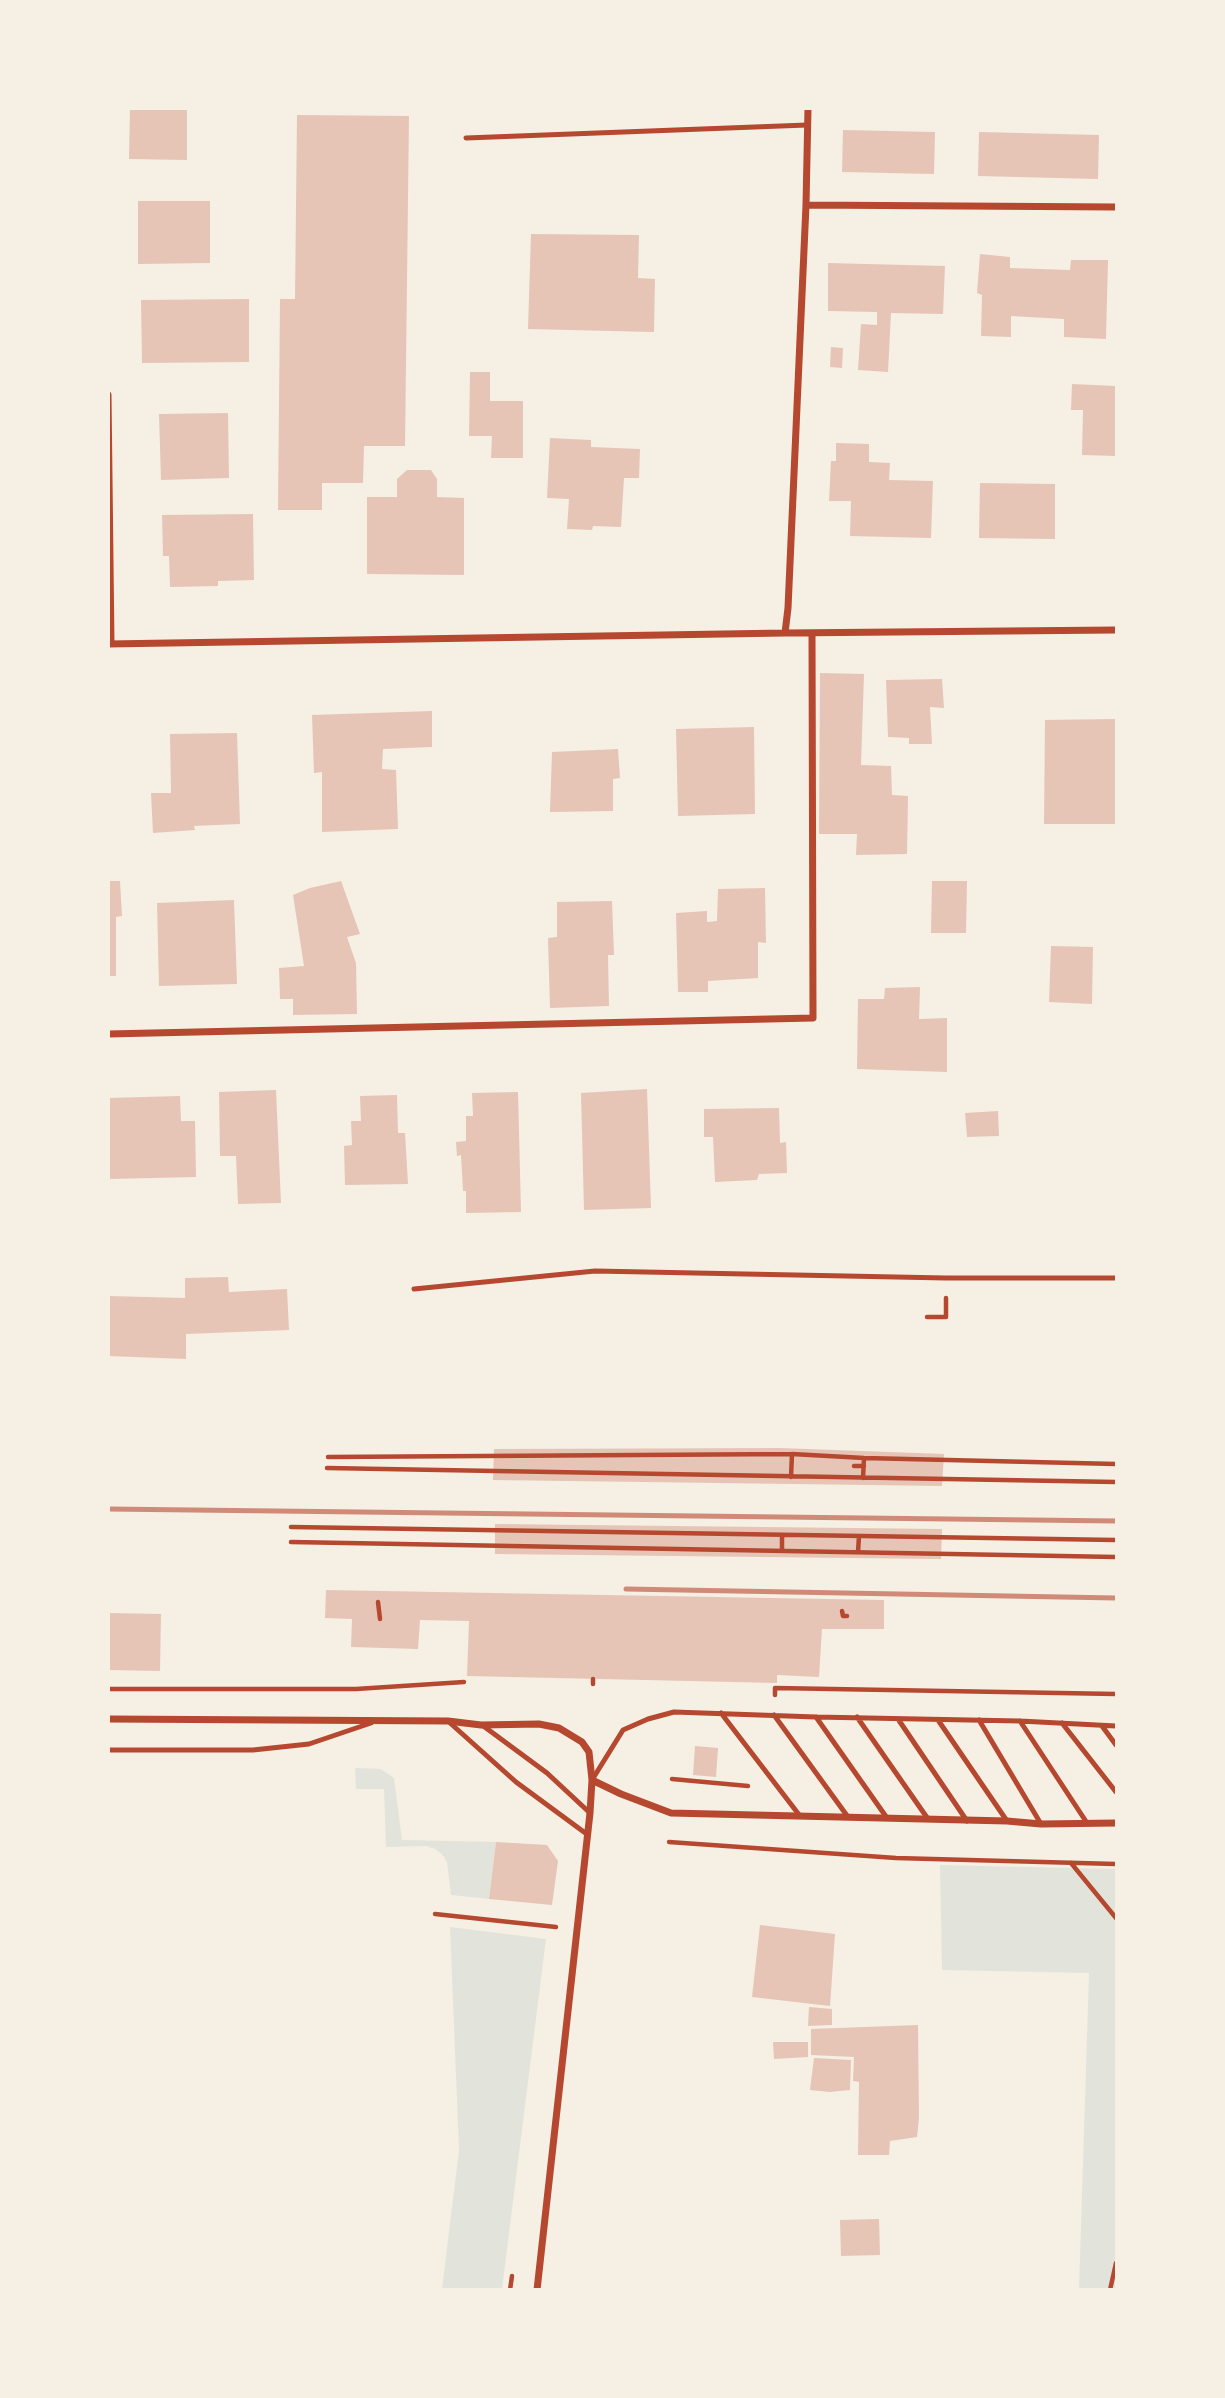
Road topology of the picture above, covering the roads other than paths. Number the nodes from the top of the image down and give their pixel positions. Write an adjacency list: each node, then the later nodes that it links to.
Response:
1 (808, 108): 2 (street)
2 (807, 125): 3 (lane); 4 (street)
3 (466, 138)
4 (806, 205): 5 (street); 8 (street)
5 (1116, 207)
6 (108, 395): 10 (street)
7 (1116, 630): 9 (street)
8 (785, 633): 9 (street); 10 (street)
9 (812, 633): 11 (street)
10 (110, 644)
11 (108, 1034)
12 (1116, 1278): 13 (lane)
13 (414, 1289)
14 (721, 1713): 15 (lane); 31 (lane); 34 (lane)
15 (774, 1715): 16 (lane); 35 (lane)
16 (816, 1717): 17 (lane); 36 (lane)
17 (857, 1717): 19 (lane); 37 (lane)
18 (108, 1719): 22 (street)
19 (898, 1719): 20 (lane); 38 (lane)
20 (938, 1720): 21 (lane); 39 (lane)
21 (979, 1720): 24 (lane); 42 (lane)
22 (374, 1721): 23 (street); 30 (lane)
23 (448, 1721): 26 (street); 43 (lane)
24 (1020, 1721): 25 (lane); 40 (lane)
25 (1062, 1723): 27 (lane); 32 (lane)
26 (481, 1725): 31 (street); 33 (lane)
27 (1102, 1726): 28 (lane); 29 (lane)
28 (1116, 1726)
29 (1116, 1745)
30 (108, 1750)
31 (592, 1780): 33 (street); 34 (street)
32 (1116, 1792)
33 (590, 1814): 43 (street)
34 (800, 1816): 35 (street)
35 (848, 1817): 36 (street)
36 (887, 1819): 37 (street)
37 (928, 1819): 38 (street)
38 (967, 1821): 39 (street)
39 (1007, 1821): 42 (street)
40 (1087, 1823): 41 (street); 42 (street)
41 (1116, 1823)
42 (1041, 1824)
43 (588, 1835): 44 (street)
44 (537, 2290)

